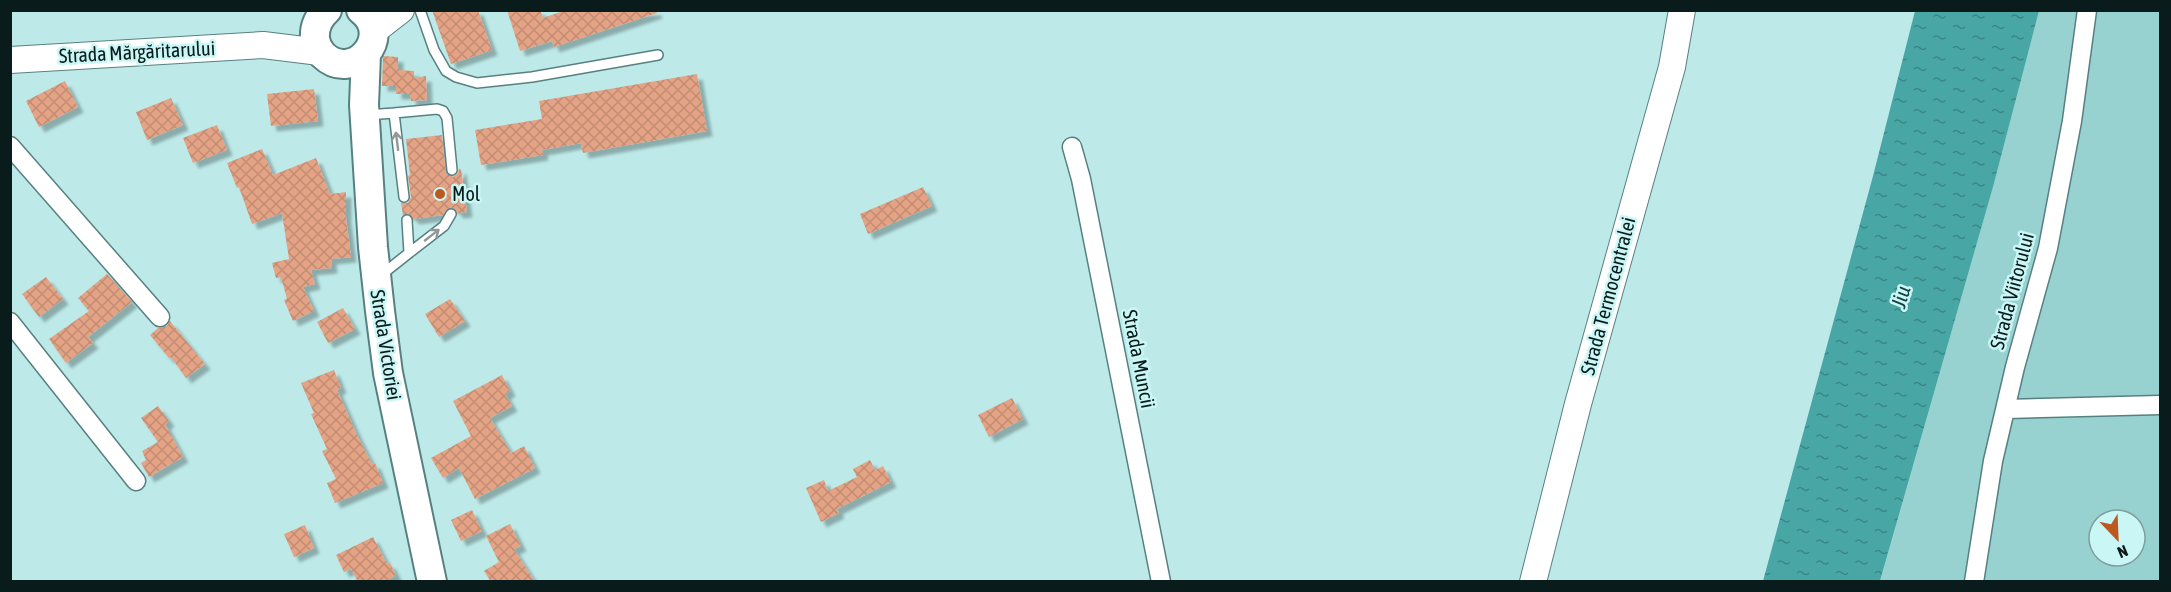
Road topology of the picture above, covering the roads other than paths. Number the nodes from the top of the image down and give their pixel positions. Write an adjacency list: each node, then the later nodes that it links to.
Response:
1 (401, 10): 6 (street)
2 (420, 10): 8 (lane)
3 (1682, 10): 28 (street, Strada Termocentralei)
4 (2087, 10): 24 (street, Strada Viitorului)
5 (322, 16): 7 (street, Strada Mărgăritarului); 9 (main road)
6 (369, 21): 9 (main road); 11 (main road, Strada Victoriei)
7 (263, 45): 9 (street, Strada Mărgăritarului); 10 (street, Strada Mărgăritarului)
8 (657, 55)
9 (324, 56): 11 (main road)
10 (10, 60)
11 (365, 110): 12 (lane); 20 (main road, Strada Victoriei)
12 (394, 113): 15 (lane); 16 (lane, one-way to 12)
13 (10, 146): 21 (street)
14 (1072, 147): 27 (street, Strada Muncii)
15 (452, 170)
16 (404, 197)
17 (451, 214): 19 (lane, one-way to 17)
18 (407, 220): 19 (lane)
19 (409, 253): 20 (lane)
20 (376, 279): 26 (main road, Strada Victoriei)
21 (160, 317)
22 (10, 322): 25 (street)
23 (2160, 405): 24 (street)
24 (2006, 409): 29 (street, Strada Viitorului)
25 (136, 481)
26 (432, 582)
27 (1161, 582)
28 (1533, 582)
29 (1974, 582)

